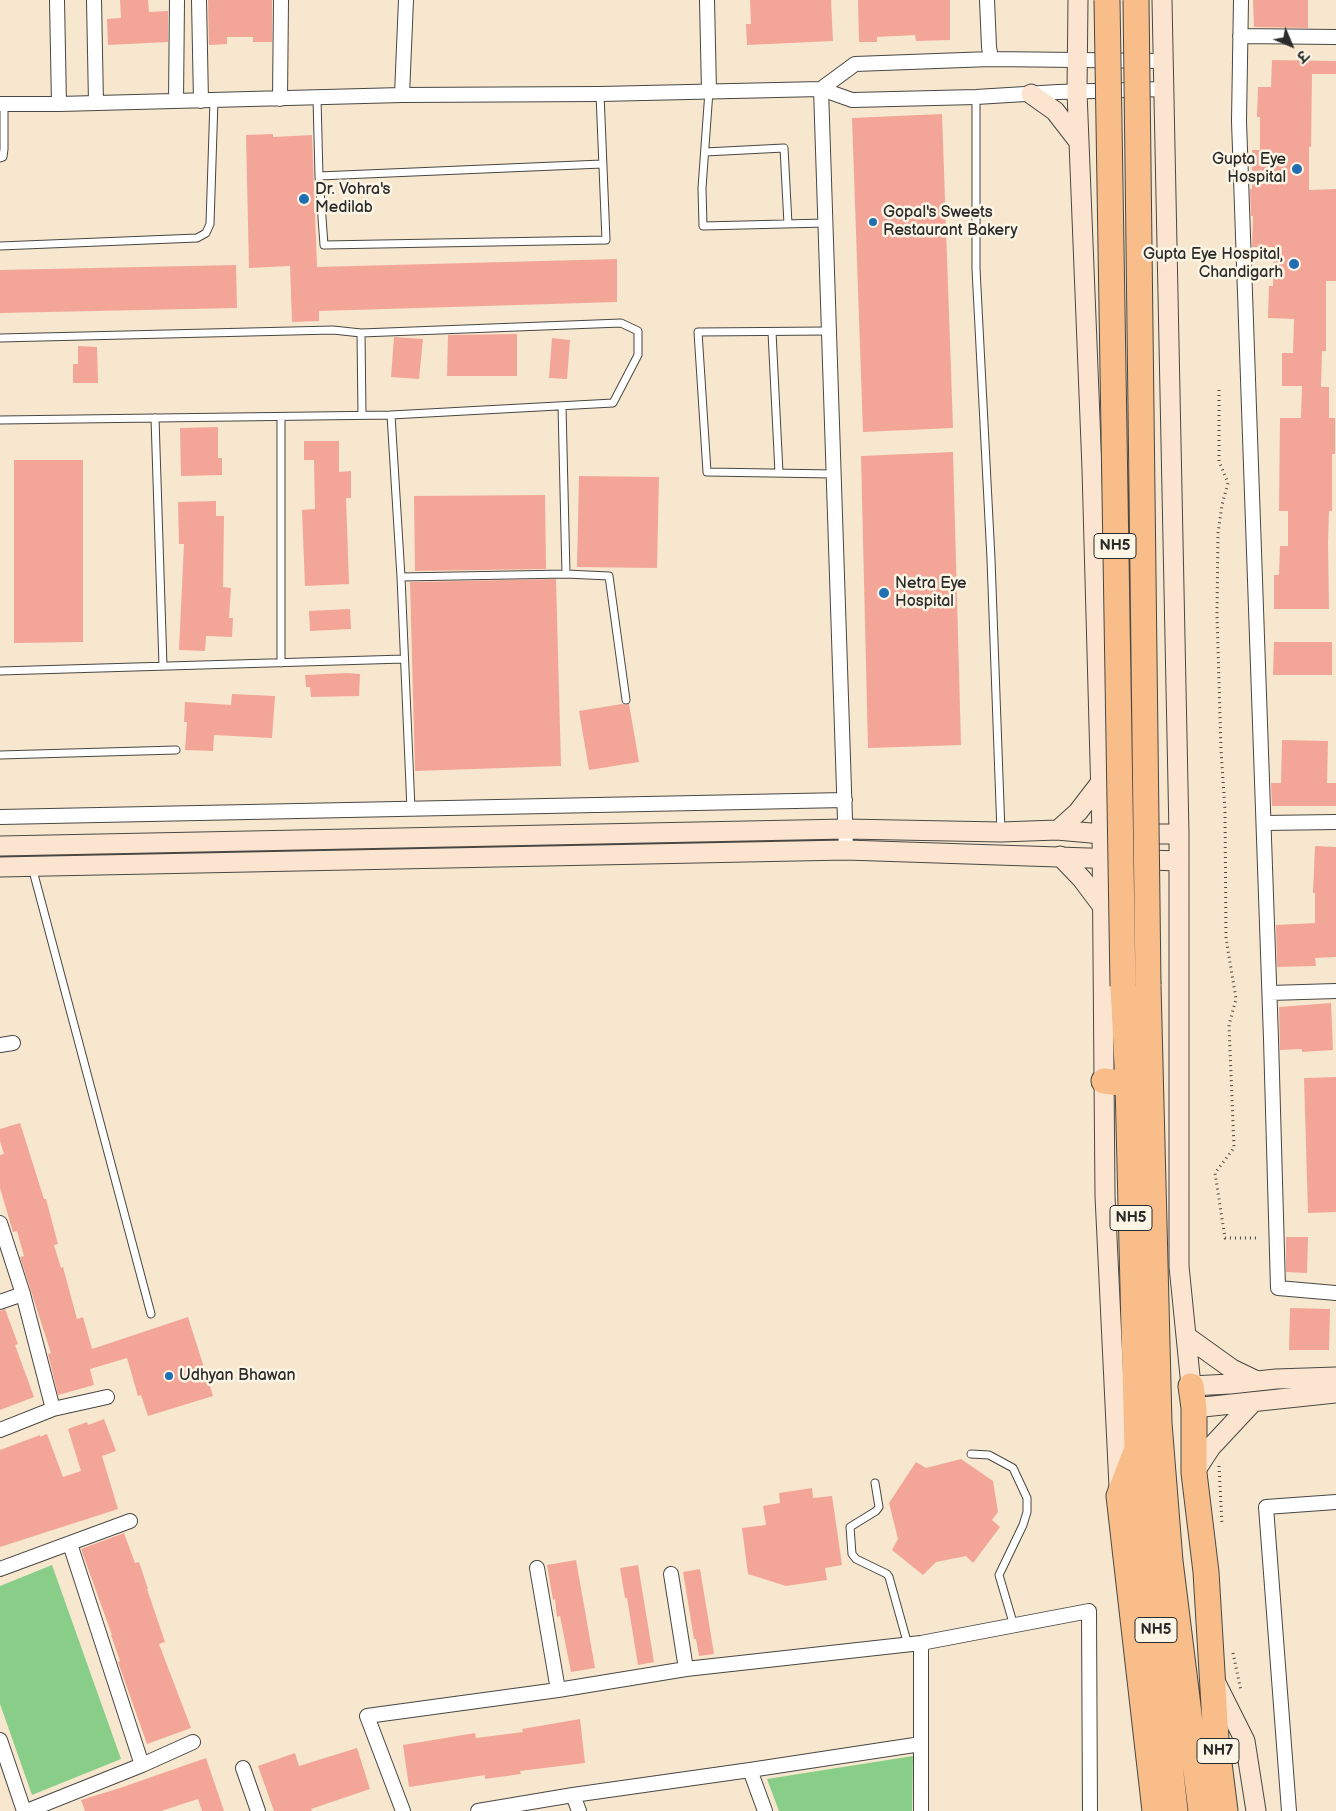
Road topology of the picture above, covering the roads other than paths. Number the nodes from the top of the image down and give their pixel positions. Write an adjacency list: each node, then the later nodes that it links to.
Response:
1 (57, 0): 33 (street)
2 (94, 0): 31 (street)
3 (176, 0): 30 (street)
4 (199, 0): 29 (street)
5 (281, 0): 28 (street)
6 (406, 0): 25 (street)
7 (707, 0): 21 (street)
8 (987, 0): 16 (street)
9 (1078, 0): 17 (street)
10 (1108, 0): 84 (highway, NH5, bridge)
11 (1136, 0): 115 (highway, NH5, bridge)
12 (1162, 0): 18 (street)
13 (1241, 0): 14 (street)
14 (1240, 36): 15 (street); 68 (street)
15 (1336, 37)
16 (991, 59): 17 (street); 19 (street)
17 (1078, 60): 18 (street); 22 (street)
18 (1164, 61): 20 (street)
19 (821, 89): 21 (street); 26 (street); 39 (street)
20 (1165, 89): 22 (street); 73 (street)
21 (709, 91): 23 (street); 35 (lane)
22 (1077, 92): 24 (street); 34 (street)
23 (600, 94): 25 (street); 37 (lane)
24 (1031, 94): 26 (street); 34 (street)
25 (402, 95): 27 (street)
26 (976, 97): 71 (lane)
27 (317, 98): 28 (street); 38 (lane)
28 (280, 99): 29 (street)
29 (208, 100): 30 (street); 41 (lane)
30 (176, 101): 31 (street)
31 (96, 103): 33 (street)
32 (2, 104): 33 (street); 36 (lane)
33 (59, 104)
34 (1079, 142): 63 (street)
35 (705, 152): 40 (lane); 40 (lane)
36 (0, 158)
37 (602, 164): 38 (lane); 38 (lane)
38 (319, 176)
39 (825, 223): 40 (lane); 43 (street)
40 (788, 224)
41 (0, 246)
42 (772, 332): 43 (lane); 52 (lane); 52 (lane)
43 (829, 332): 53 (street)
44 (361, 333): 45 (lane); 46 (lane); 47 (lane)
45 (0, 338)
46 (562, 406): 48 (lane); 54 (lane)
47 (362, 415): 48 (lane); 49 (lane)
48 (391, 415): 55 (lane)
49 (281, 417): 50 (lane); 57 (lane)
50 (155, 418): 51 (lane); 58 (lane)
51 (0, 420)
52 (779, 473): 53 (lane)
53 (834, 474): 64 (street)
54 (566, 574): 55 (lane); 60 (lane)
55 (401, 577): 56 (lane)
56 (404, 660): 57 (lane); 65 (lane)
57 (281, 663): 58 (lane)
58 (163, 666): 59 (lane)
59 (0, 671)
60 (626, 700)
61 (176, 750): 62 (lane)
62 (0, 755)
63 (1101, 782): 70 (street); 72 (street)
64 (845, 800): 65 (street); 69 (street)
65 (410, 809): 66 (street)
66 (0, 817)
67 (1336, 822): 68 (street)
68 (1264, 823): 83 (street)
69 (846, 830): 71 (street); 74 (street); 75 (street)
70 (1058, 830): 71 (street); 72 (street)
71 (1001, 832)
72 (1102, 834): 73 (street); 77 (street)
73 (1179, 834): 78 (street)
74 (0, 846)
75 (846, 850): 76 (street); 80 (street)
76 (1060, 856): 77 (street); 81 (street)
77 (1102, 859): 78 (street); 81 (street)
78 (1179, 861): 90 (street)
79 (0, 867): 80 (street)
80 (32, 867): 89 (lane)
81 (1103, 907): 84 (street)
82 (1336, 991): 83 (street)
83 (1270, 994): 86 (street)
84 (1116, 1083): 99 (highway, NH5); 103 (street)
85 (0, 1223): 87 (street)
86 (1336, 1293)
87 (23, 1294): 88 (street); 97 (street)
88 (0, 1302)
89 (151, 1314)
90 (1186, 1336): 92 (street); 95 (street)
91 (1336, 1377): 92 (street)
92 (1256, 1381): 95 (street)
93 (1336, 1393): 96 (street)
94 (107, 1397): 97 (street)
95 (1193, 1397): 96 (street); 101 (highway)
96 (1253, 1402): 101 (street)
97 (53, 1409): 98 (street)
98 (0, 1430)
99 (1137, 1450): 103 (highway); 132 (highway, NH5)
100 (971, 1454): 110 (lane)
101 (1194, 1473): 113 (highway)
102 (875, 1483): 111 (lane)
103 (1120, 1496): 131 (highway)
104 (1336, 1502): 136 (street)
105 (130, 1522): 106 (street)
106 (70, 1544): 108 (street); 119 (street)
107 (537, 1568): 114 (street)
108 (0, 1569)
109 (671, 1574): 112 (street)
110 (1014, 1626): 111 (street); 130 (street)
111 (914, 1644): 112 (street); 118 (street)
112 (686, 1670): 114 (street)
113 (1213, 1683): 115 (highway); 134 (highway, NH7); 135 (street)
114 (558, 1690): 125 (street)
115 (1187, 1692): 133 (highway, NH5)
116 (0, 1740): 123 (street)
117 (193, 1742): 119 (street)
118 (921, 1744): 121 (street); 129 (street)
119 (142, 1765): 123 (street)
120 (243, 1768): 124 (street)
121 (750, 1770): 122 (street); 128 (street)
122 (573, 1795): 126 (street); 127 (street)
123 (26, 1811)
124 (258, 1811)
125 (403, 1811)
126 (478, 1811)
127 (579, 1811)
128 (765, 1811)
129 (920, 1811)
130 (1090, 1811)
131 (1155, 1811)
132 (1175, 1811)
133 (1201, 1811)
134 (1225, 1811)
135 (1256, 1811)
136 (1289, 1811)

